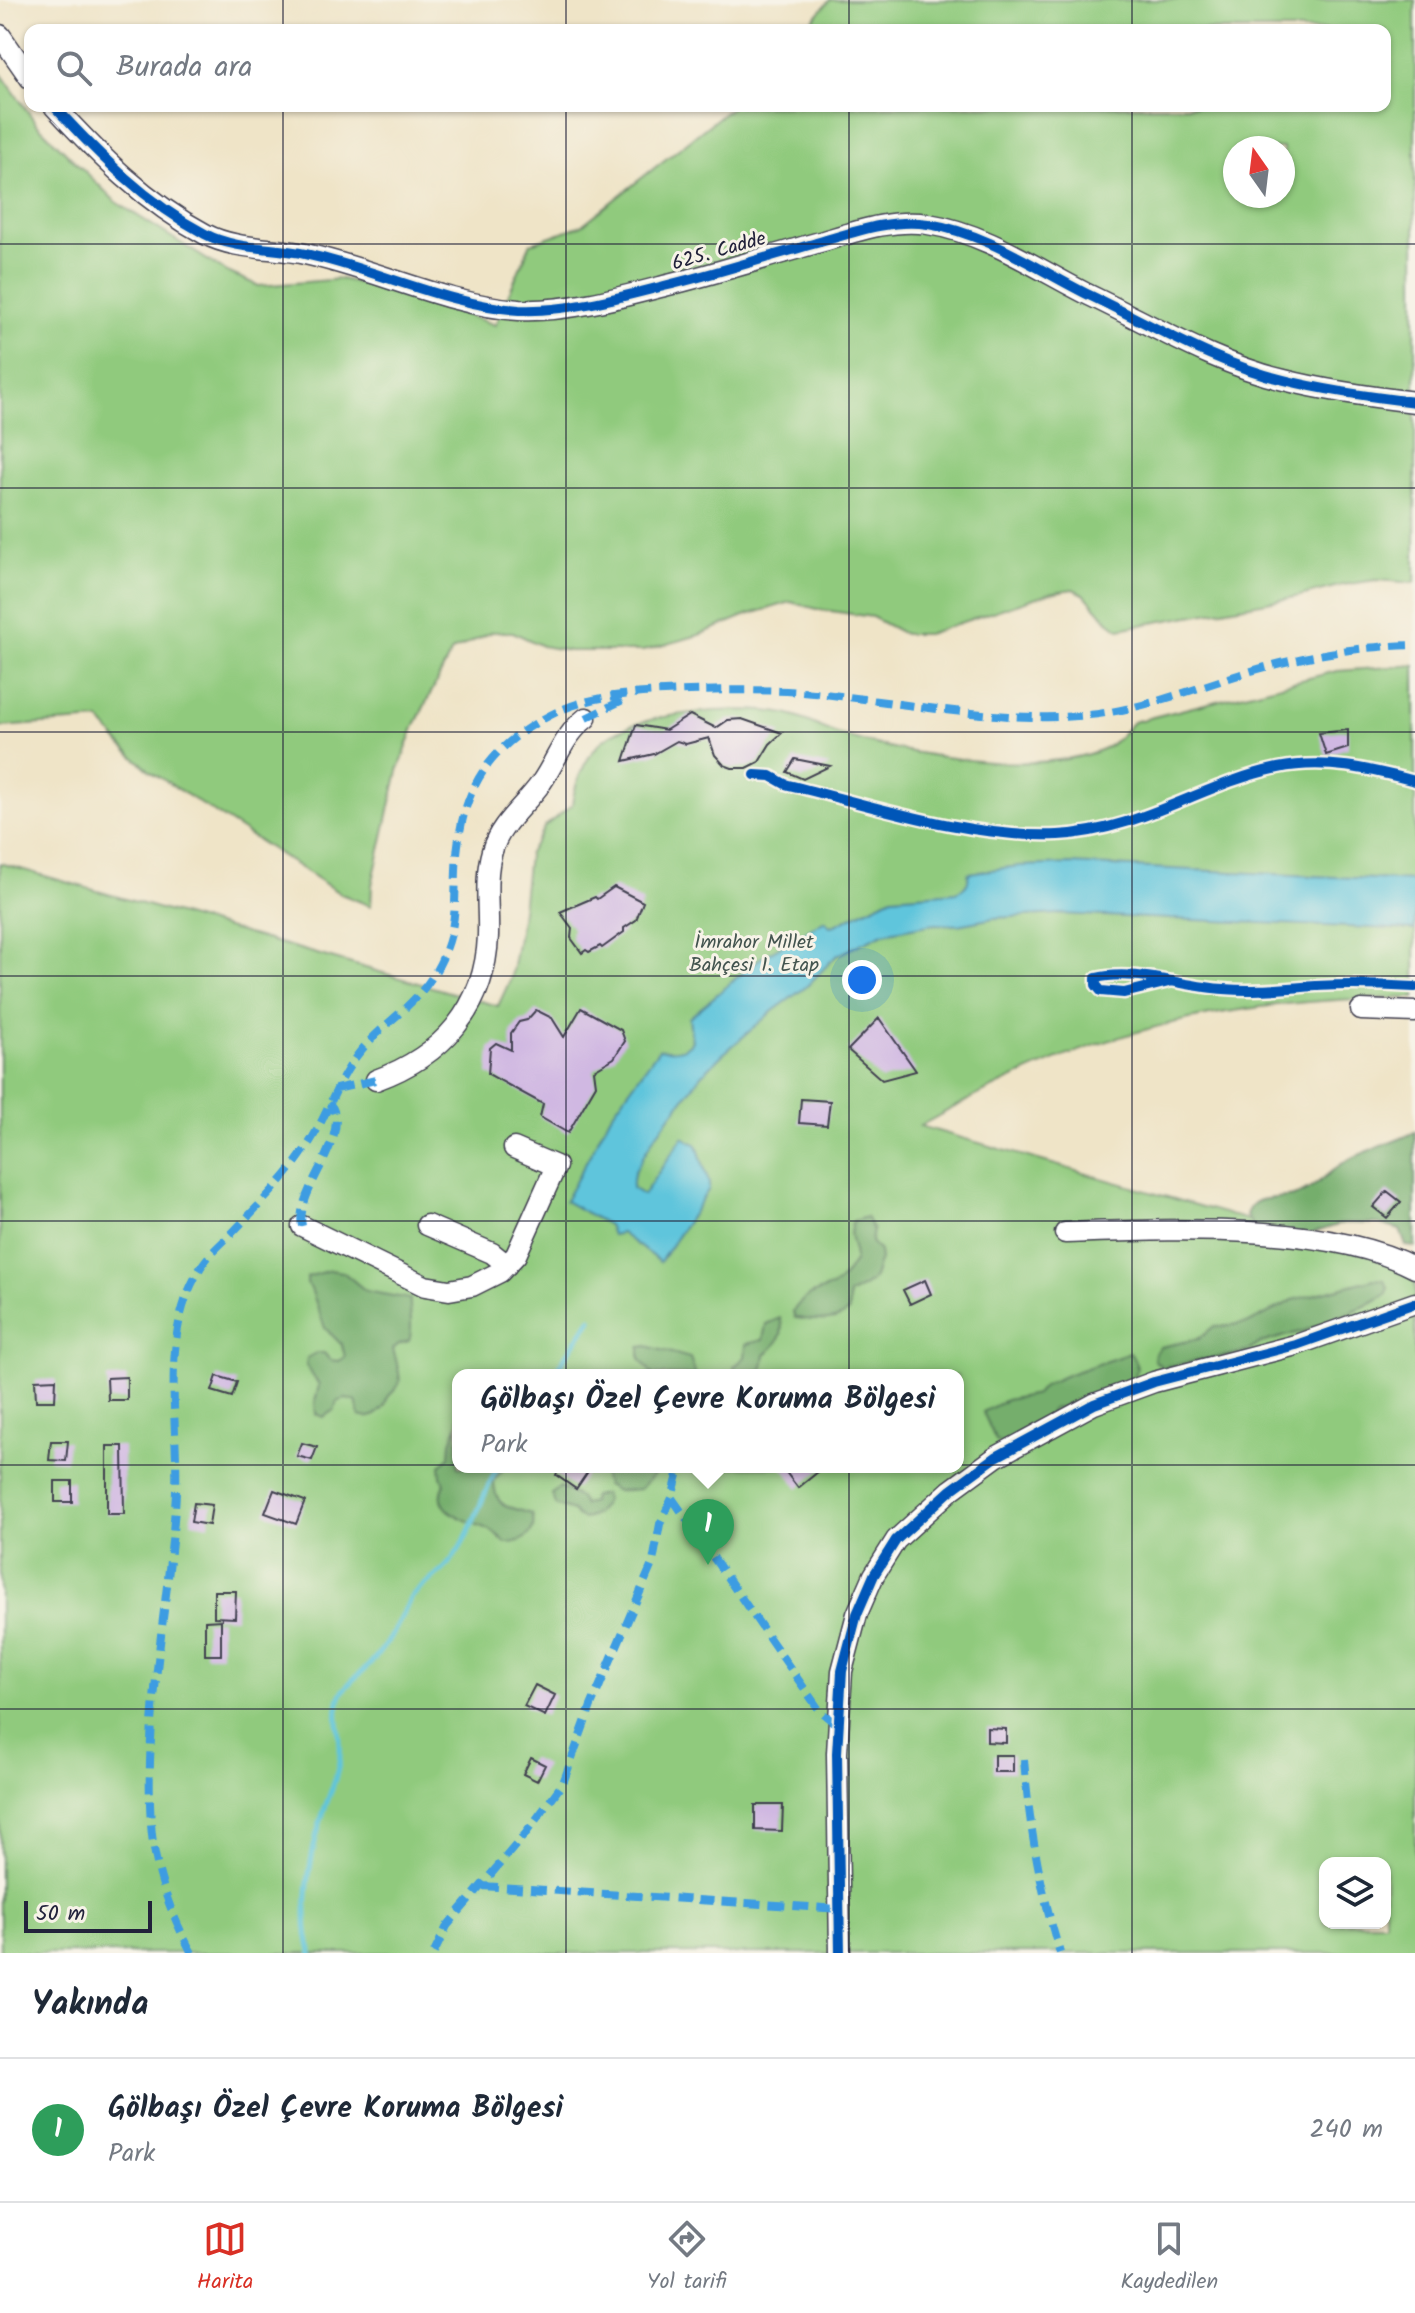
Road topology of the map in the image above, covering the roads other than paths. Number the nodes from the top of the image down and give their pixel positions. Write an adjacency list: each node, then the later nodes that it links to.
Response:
1 (0, 35): 2 (street)
2 (24, 69)
3 (60, 112): 4 (street, 625. Cadde)
4 (1415, 402)
5 (586, 718): 8 (street)
6 (1361, 1010): 7 (street)
7 (1415, 1012)
8 (376, 1080)
9 (514, 1148): 13 (street)
10 (427, 1225): 13 (street)
11 (302, 1226): 13 (street)
12 (1065, 1233): 14 (street)
13 (507, 1265)
14 (1415, 1268)
15 (1415, 1303): 16 (street)
16 (840, 1953)

